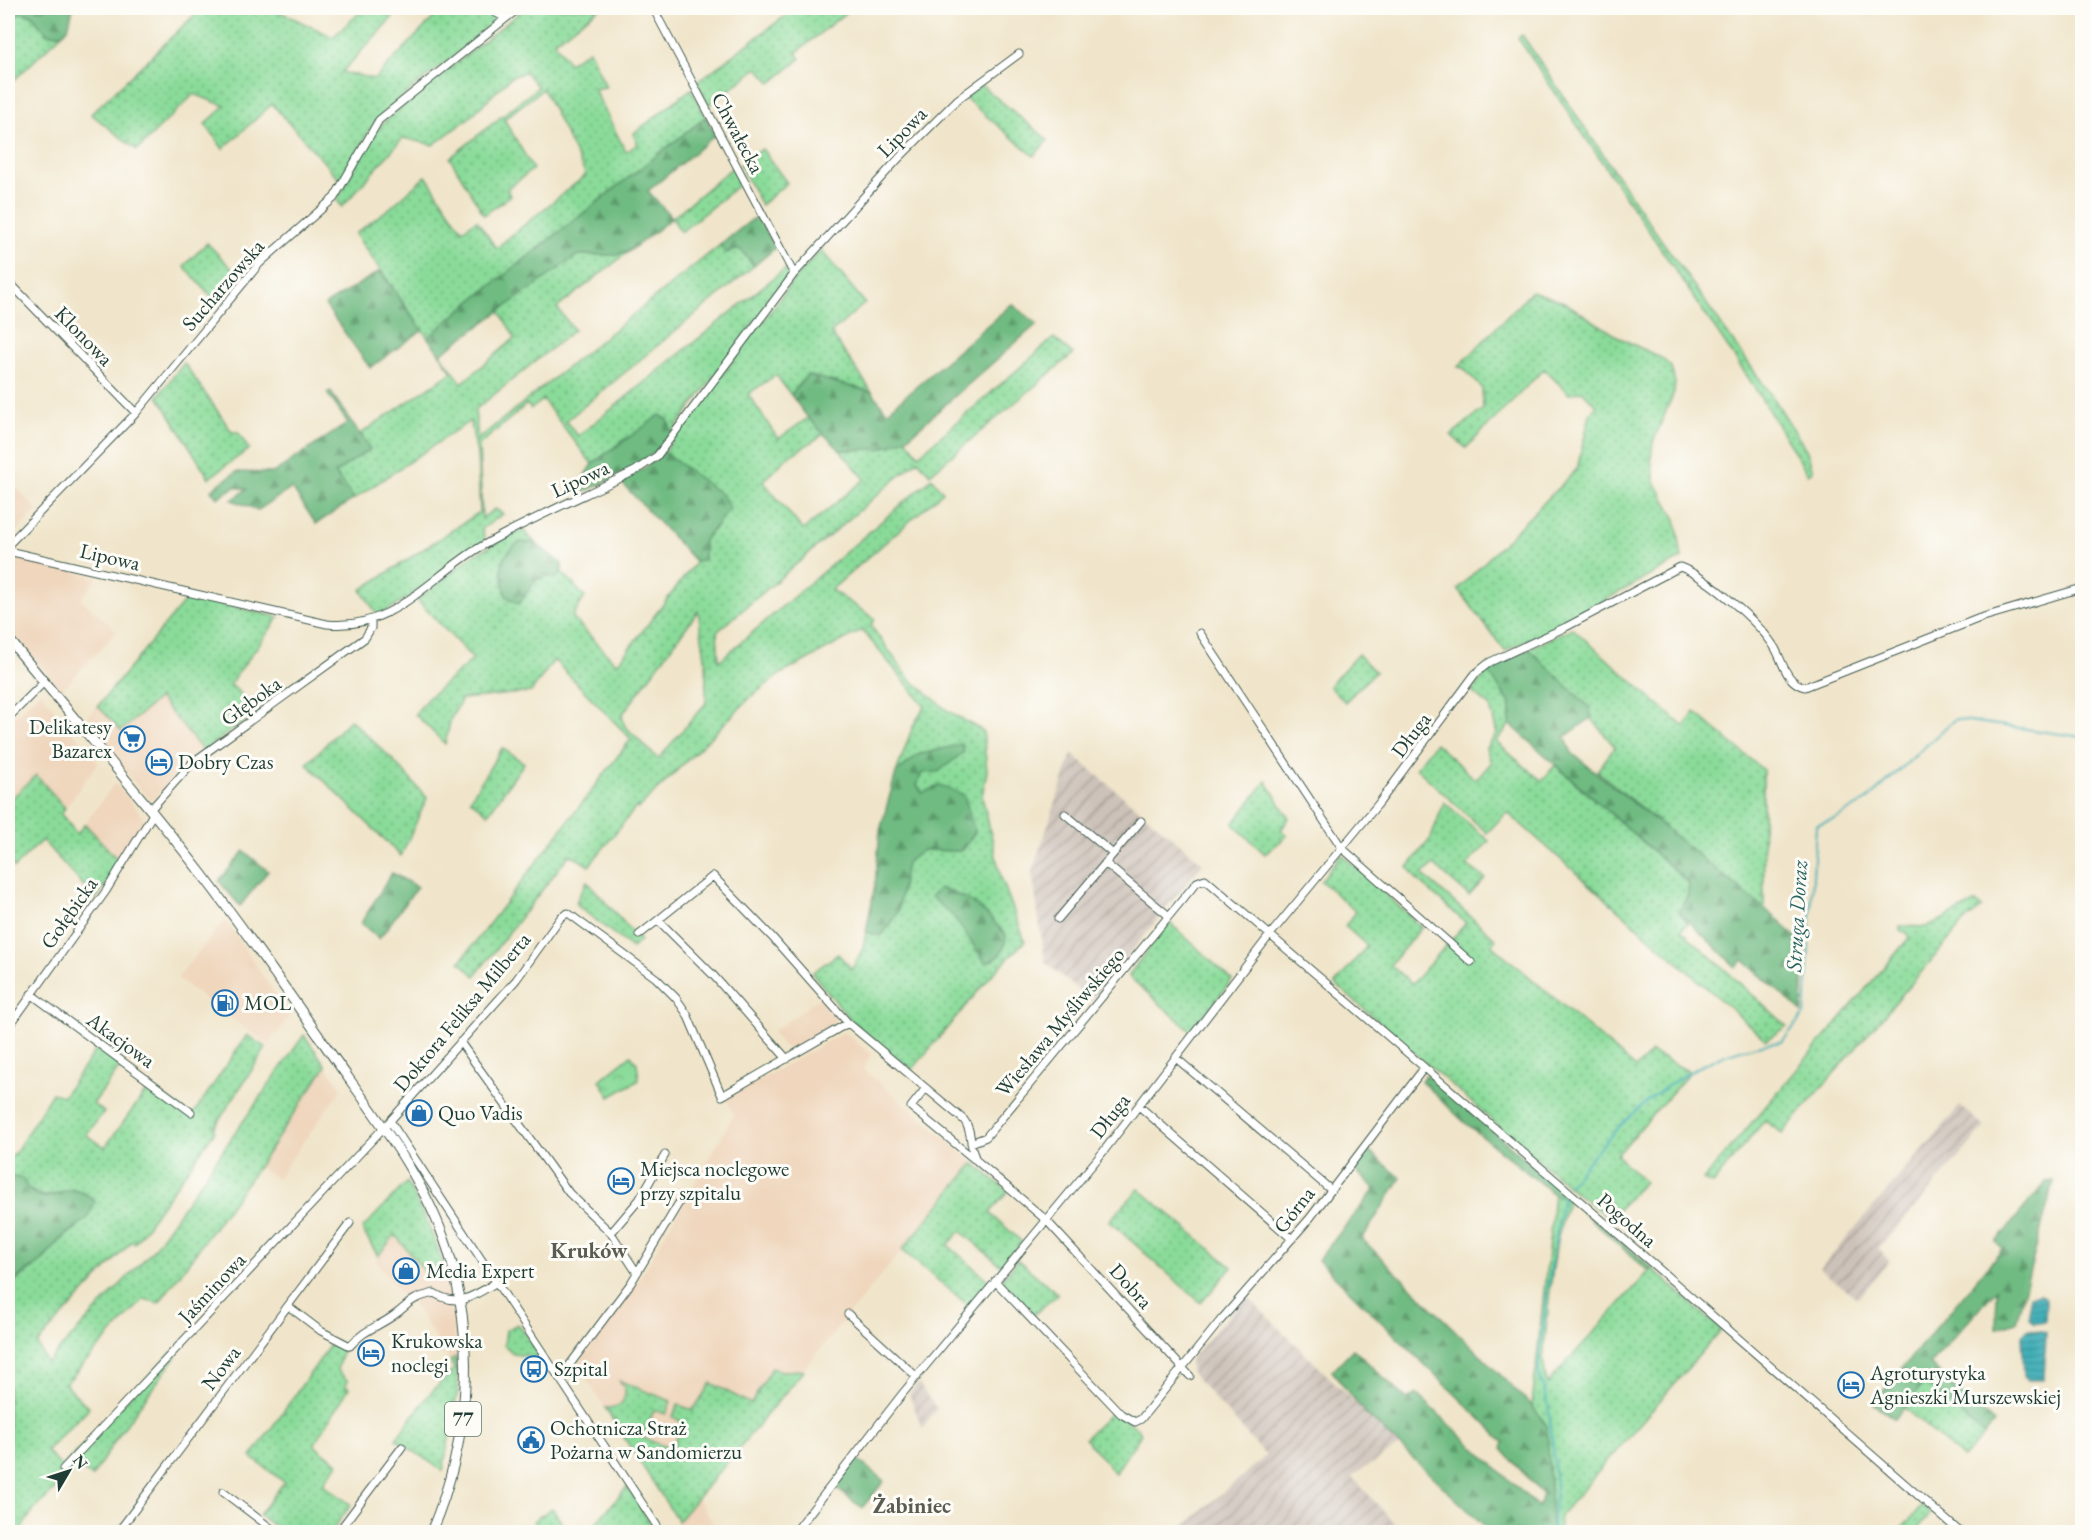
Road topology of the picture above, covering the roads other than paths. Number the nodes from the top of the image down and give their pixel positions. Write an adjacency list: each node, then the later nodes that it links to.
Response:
1 (486, 8): 4 (street)
2 (519, 8): 4 (street, Sucharzowska)
3 (653, 8): 6 (street, Chwałecka)
4 (506, 18): 8 (street, Sucharzowska)
5 (1019, 54): 6 (street, Lipowa)
6 (794, 274): 12 (street, Lipowa)
7 (8, 281): 8 (street, Klonowa)
8 (136, 413): 9 (street, Sucharzowska)
9 (8, 545)
10 (8, 551): 12 (street, Lipowa)
11 (2082, 588): 20 (street, Długa)
12 (371, 622): 17 (street, Głęboka)
13 (1200, 633): 20 (street)
14 (8, 638): 15 (main road, 77)
15 (44, 682): 16 (street); 17 (main road, 77)
16 (8, 718)
17 (152, 812): 29 (street, Gołębicka); 39 (main road, 77)
18 (1065, 814): 21 (street)
19 (1141, 821): 21 (street)
20 (1342, 848): 27 (street, Długa); 28 (street)
21 (1113, 854): 22 (street)
22 (1105, 863): 23 (street); 24 (street)
23 (1169, 916): 27 (street, Wiesława Myśliwskiego); 40 (street, Wiesława Myśliwskiego)
24 (1058, 919)
25 (658, 920): 26 (street); 30 (street); 34 (street)
26 (639, 935)
27 (1269, 936): 33 (street, Długa); 35 (street, Pogodna)
28 (1471, 962)
29 (31, 994): 31 (street, Gołębicka); 38 (street, Akacjowa)
30 (848, 1023): 34 (street); 36 (street)
31 (9, 1026)
32 (460, 1042): 34 (street, Doktora Feliksa Milberta); 39 (street, Doktora Feliksa Milberta); 47 (street)
33 (1176, 1058): 37 (street, Długa); 43 (street)
34 (787, 1059)
35 (1425, 1068): 43 (street, Górna); 68 (street, Pogodna)
36 (926, 1088): 40 (street); 42 (street, Dobra)
37 (1139, 1106): 45 (street, Długa); 48 (street)
38 (190, 1112)
39 (387, 1125): 51 (street); 52 (main road, 77); 60 (street, Jaśminowa)
40 (971, 1143): 42 (street)
41 (666, 1155): 47 (street)
42 (976, 1161): 45 (street, Dobra)
43 (1331, 1190): 48 (street, Górna)
44 (680, 1201): 49 (street)
45 (1046, 1220): 50 (street, Długa); 55 (street, Dobra)
46 (350, 1223): 53 (street, Nowa)
47 (611, 1233): 49 (street)
48 (1292, 1239): 55 (street, Górna)
49 (637, 1273): 56 (street)
50 (995, 1281): 55 (street, Górna); 58 (street, Długa)
51 (495, 1283): 52 (street); 56 (street)
52 (460, 1301): 53 (street); 65 (main road, 77)
53 (288, 1306): 62 (street, Nowa)
54 (848, 1314): 58 (street)
55 (1182, 1367): 57 (street, Dobra)
56 (559, 1374): 66 (street)
57 (1190, 1376)
58 (917, 1377): 67 (street, Długa)
59 (402, 1447): 64 (street)
60 (63, 1469)
61 (223, 1492): 63 (street)
62 (118, 1533)
63 (276, 1533)
64 (338, 1533)
65 (431, 1533)
66 (661, 1533)
67 (795, 1533)
68 (1960, 1533)

